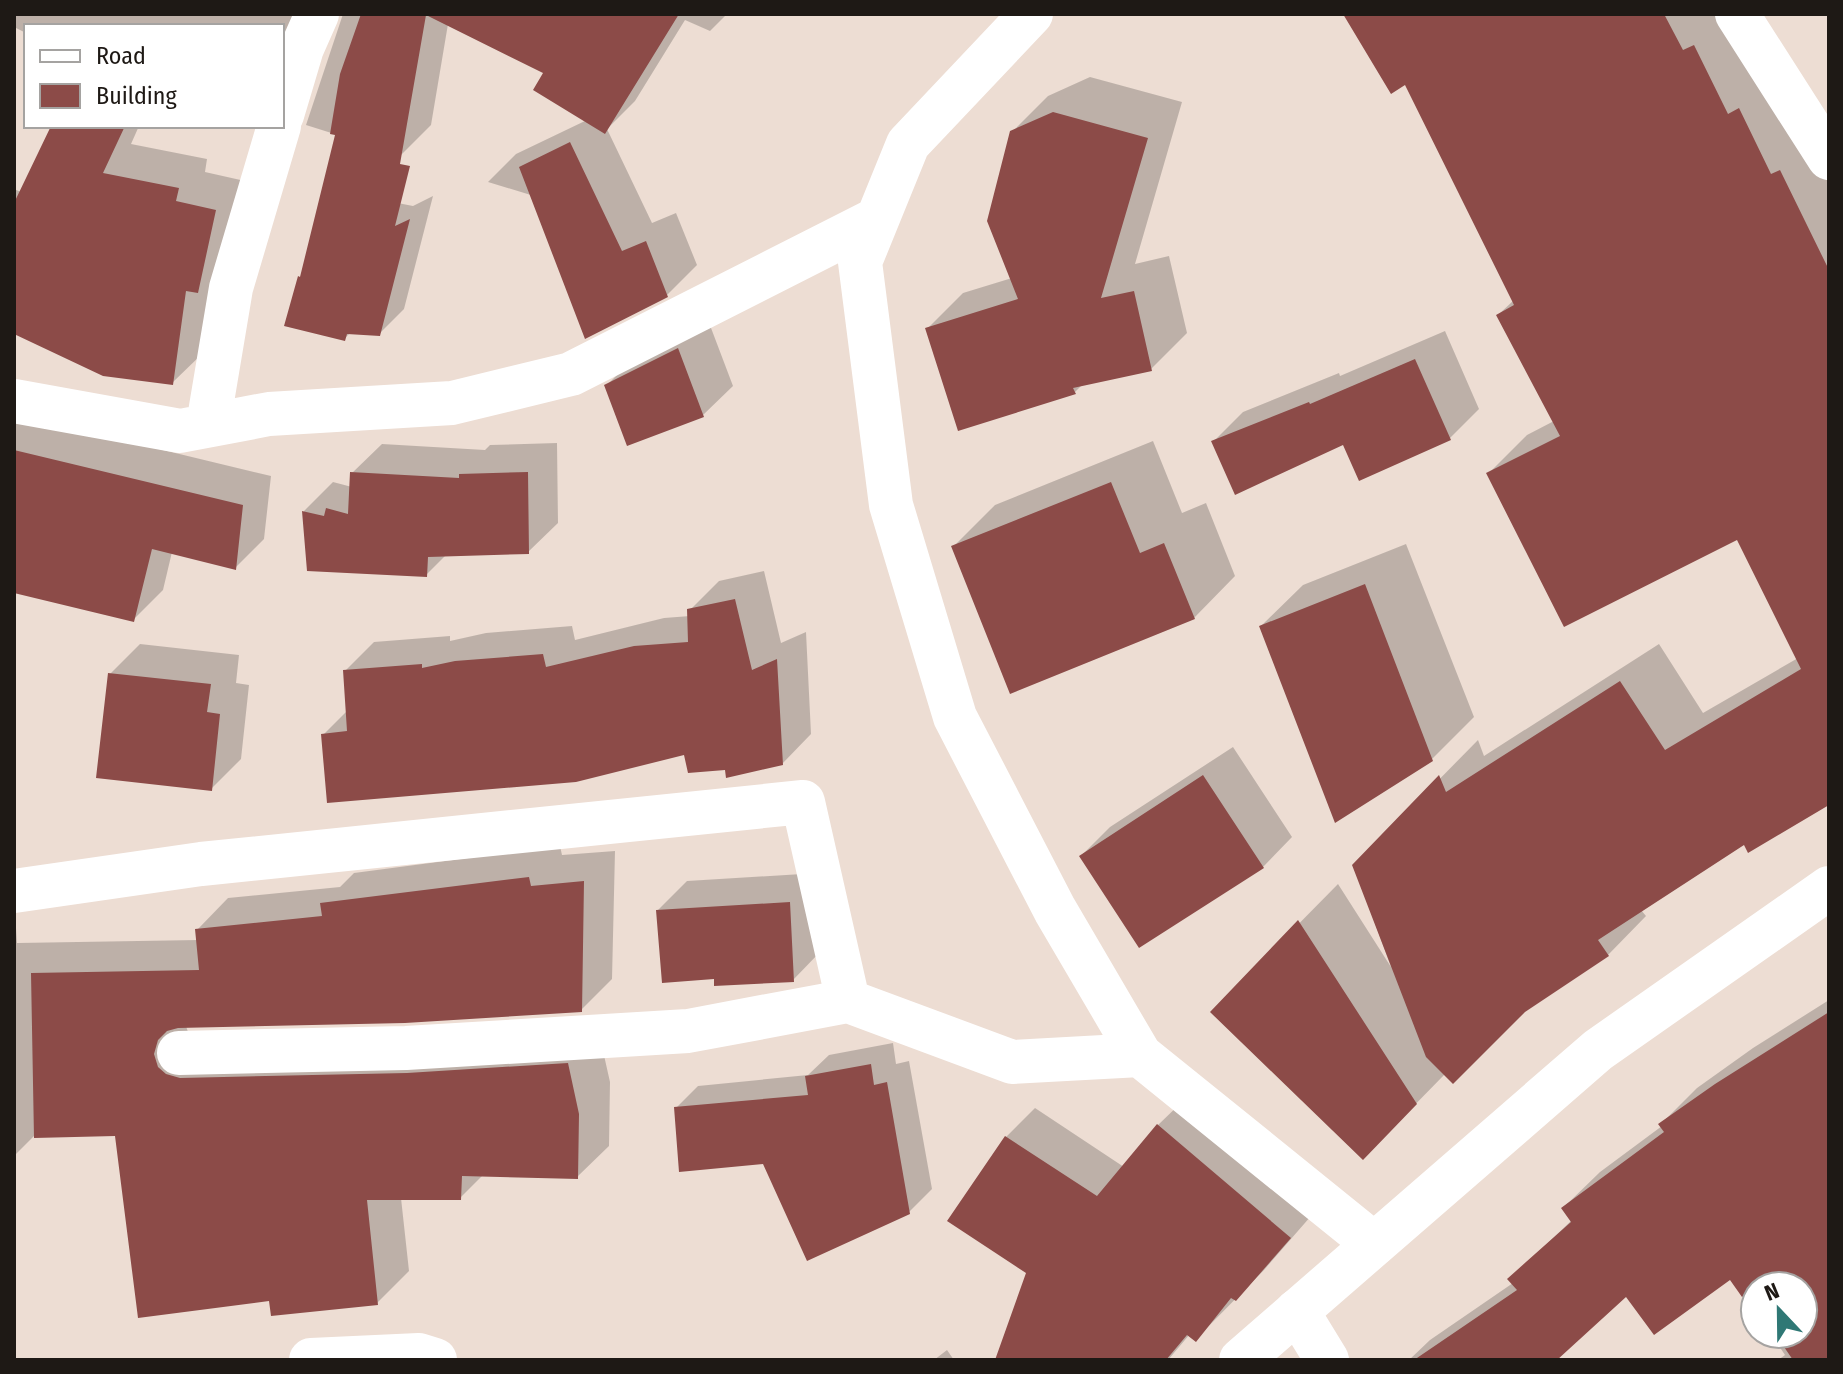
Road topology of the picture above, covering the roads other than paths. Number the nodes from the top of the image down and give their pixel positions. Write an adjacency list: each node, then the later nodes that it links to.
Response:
1 (317, 14): 4 (street)
2 (1031, 14): 7 (street)
3 (1737, 14): 6 (street)
4 (284, 108)
5 (278, 128): 9 (street)
6 (1829, 158)
7 (877, 219): 9 (street); 14 (street)
8 (14, 401): 9 (street)
9 (208, 425)
10 (1829, 888): 15 (street)
11 (14, 891): 12 (street)
12 (848, 1001): 13 (street); 14 (street)
13 (179, 1053)
14 (1140, 1055): 15 (street)
15 (1374, 1244): 16 (street)
16 (1297, 1311): 19 (street); 20 (street)
17 (311, 1360): 18 (street)
18 (435, 1360)
19 (1241, 1360)
20 (1327, 1360)

